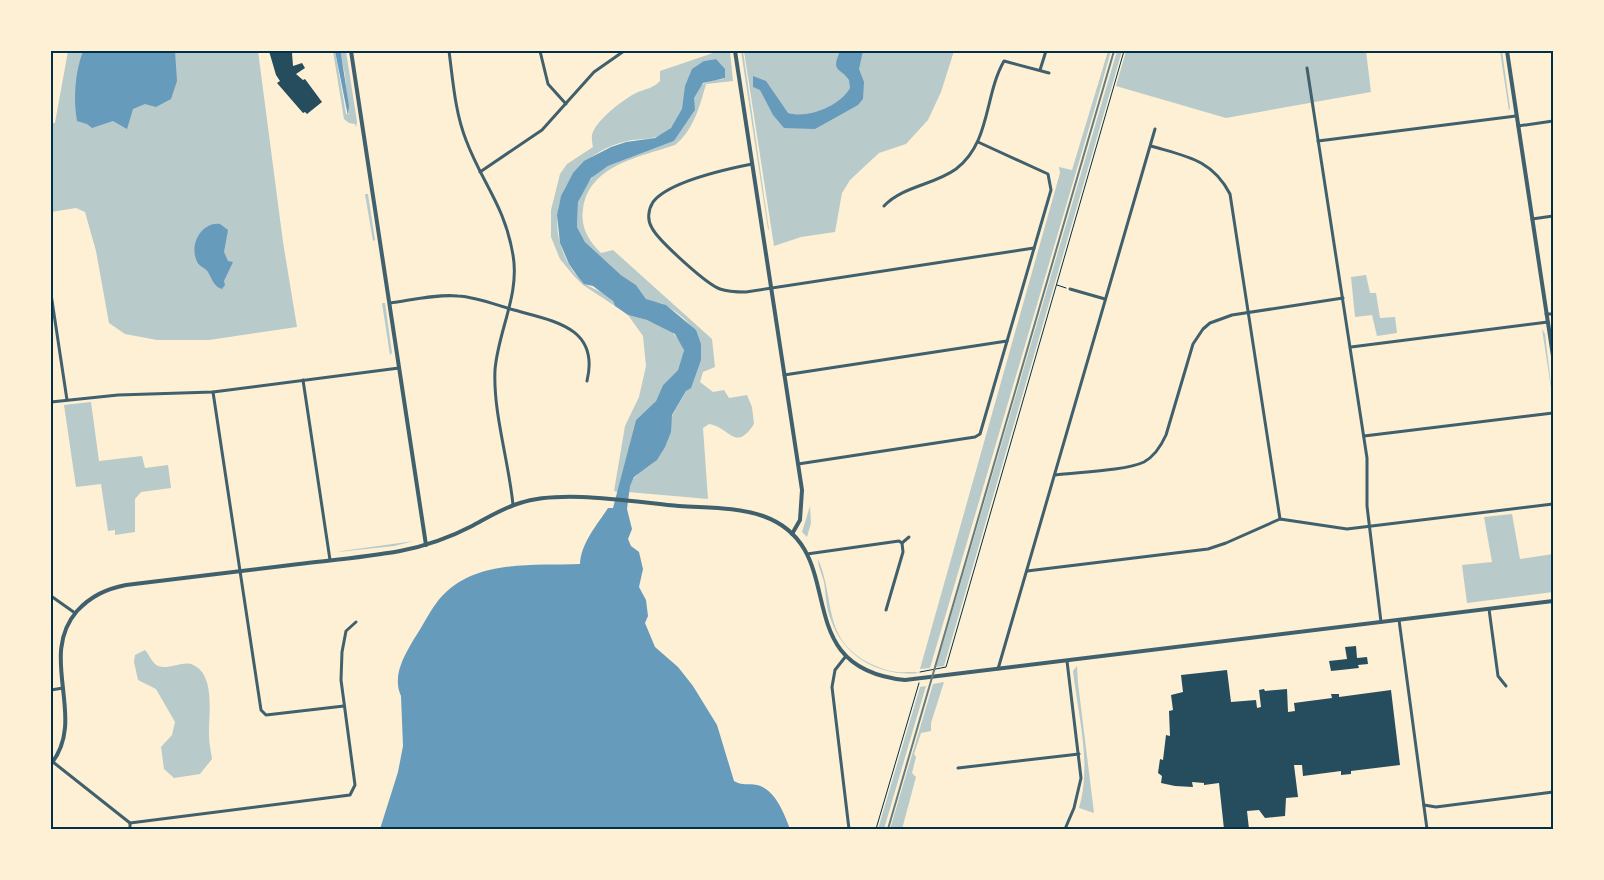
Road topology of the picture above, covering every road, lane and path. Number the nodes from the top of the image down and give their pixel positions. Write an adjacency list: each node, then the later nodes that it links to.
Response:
1 (352, 51): 32 (street)
2 (449, 51): 21 (street)
3 (540, 51): 12 (street)
4 (624, 51): 12 (street)
5 (735, 51): 20 (street)
6 (1046, 51): 10 (street)
7 (1124, 51): 26 (path)
8 (1507, 51): 13 (street)
9 (1307, 68): 17 (street)
10 (1040, 70): 11 (street); 18 (street)
11 (1049, 73)
12 (566, 104): 21 (street)
13 (1516, 116): 15 (street); 17 (street)
14 (1553, 121): 15 (street)
15 (1518, 126): 24 (street)
16 (1155, 129): 19 (street)
17 (1318, 141): 30 (street)
18 (978, 142): 22 (street); 25 (street)
19 (1151, 146): 31 (street); 34 (street)
20 (752, 164): 27 (street); 27 (street)
21 (480, 172): 33 (street)
22 (884, 206)
23 (1553, 216): 24 (street)
24 (1532, 219): 35 (street)
25 (1034, 248): 27 (street); 38 (street)
26 (1057, 285): 28 (path); 75 (path)
27 (771, 287): 42 (street)
28 (1070, 289): 31 (street)
29 (51, 294): 46 (street)
30 (1343, 298): 34 (street); 39 (street)
31 (1106, 299): 51 (street)
32 (390, 304): 33 (street); 41 (street)
33 (508, 308): 44 (street); 53 (street)
34 (1249, 312): 51 (street); 54 (street)
35 (1546, 314): 36 (street); 37 (street)
36 (1553, 314)
37 (1548, 322): 39 (street); 40 (street)
38 (1007, 341): 42 (street); 50 (street)
39 (1351, 347): 49 (street)
40 (1553, 356)
41 (399, 368): 43 (street); 59 (street)
42 (784, 375): 50 (street)
43 (303, 380): 45 (street); 61 (street)
44 (587, 380)
45 (213, 392): 46 (street); 62 (street)
46 (66, 400): 47 (street)
47 (51, 402)
48 (1553, 413): 49 (street)
49 (1364, 436): 55 (street)
50 (798, 464): 56 (street)
51 (1055, 475): 63 (street)
52 (1553, 504): 55 (street)
53 (513, 505): 56 (street); 59 (street)
54 (1280, 519): 55 (street); 63 (street)
55 (1370, 527): 71 (street)
56 (792, 534): 60 (street)
57 (909, 537): 58 (street)
58 (902, 543): 60 (street); 67 (street)
59 (426, 545): 61 (street)
60 (807, 554): 72 (street)
61 (330, 560): 62 (street)
62 (240, 571): 68 (street); 80 (street)
63 (1027, 571): 74 (street)
64 (51, 596): 68 (street)
65 (1553, 601): 66 (street)
66 (1489, 609): 69 (street); 77 (street)
67 (886, 610)
68 (75, 613): 78 (street)
69 (1399, 620): 71 (street); 85 (street)
70 (356, 622): 80 (street)
71 (1380, 622): 73 (street)
72 (846, 656): 74 (street); 88 (street)
73 (1067, 661): 74 (street); 81 (street)
74 (998, 669)
75 (920, 671)
76 (919, 685): 89 (path)
77 (1506, 686)
78 (62, 688): 79 (street); 82 (street)
79 (51, 690)
80 (344, 706): 86 (street)
81 (1079, 754): 83 (street); 90 (street)
82 (52, 763): 86 (street)
83 (958, 768)
84 (1553, 792): 85 (street)
85 (1424, 805): 91 (street)
86 (130, 823): 87 (street)
87 (130, 829)
88 (849, 829)
89 (876, 829)
90 (1065, 829)
91 (1427, 829)

